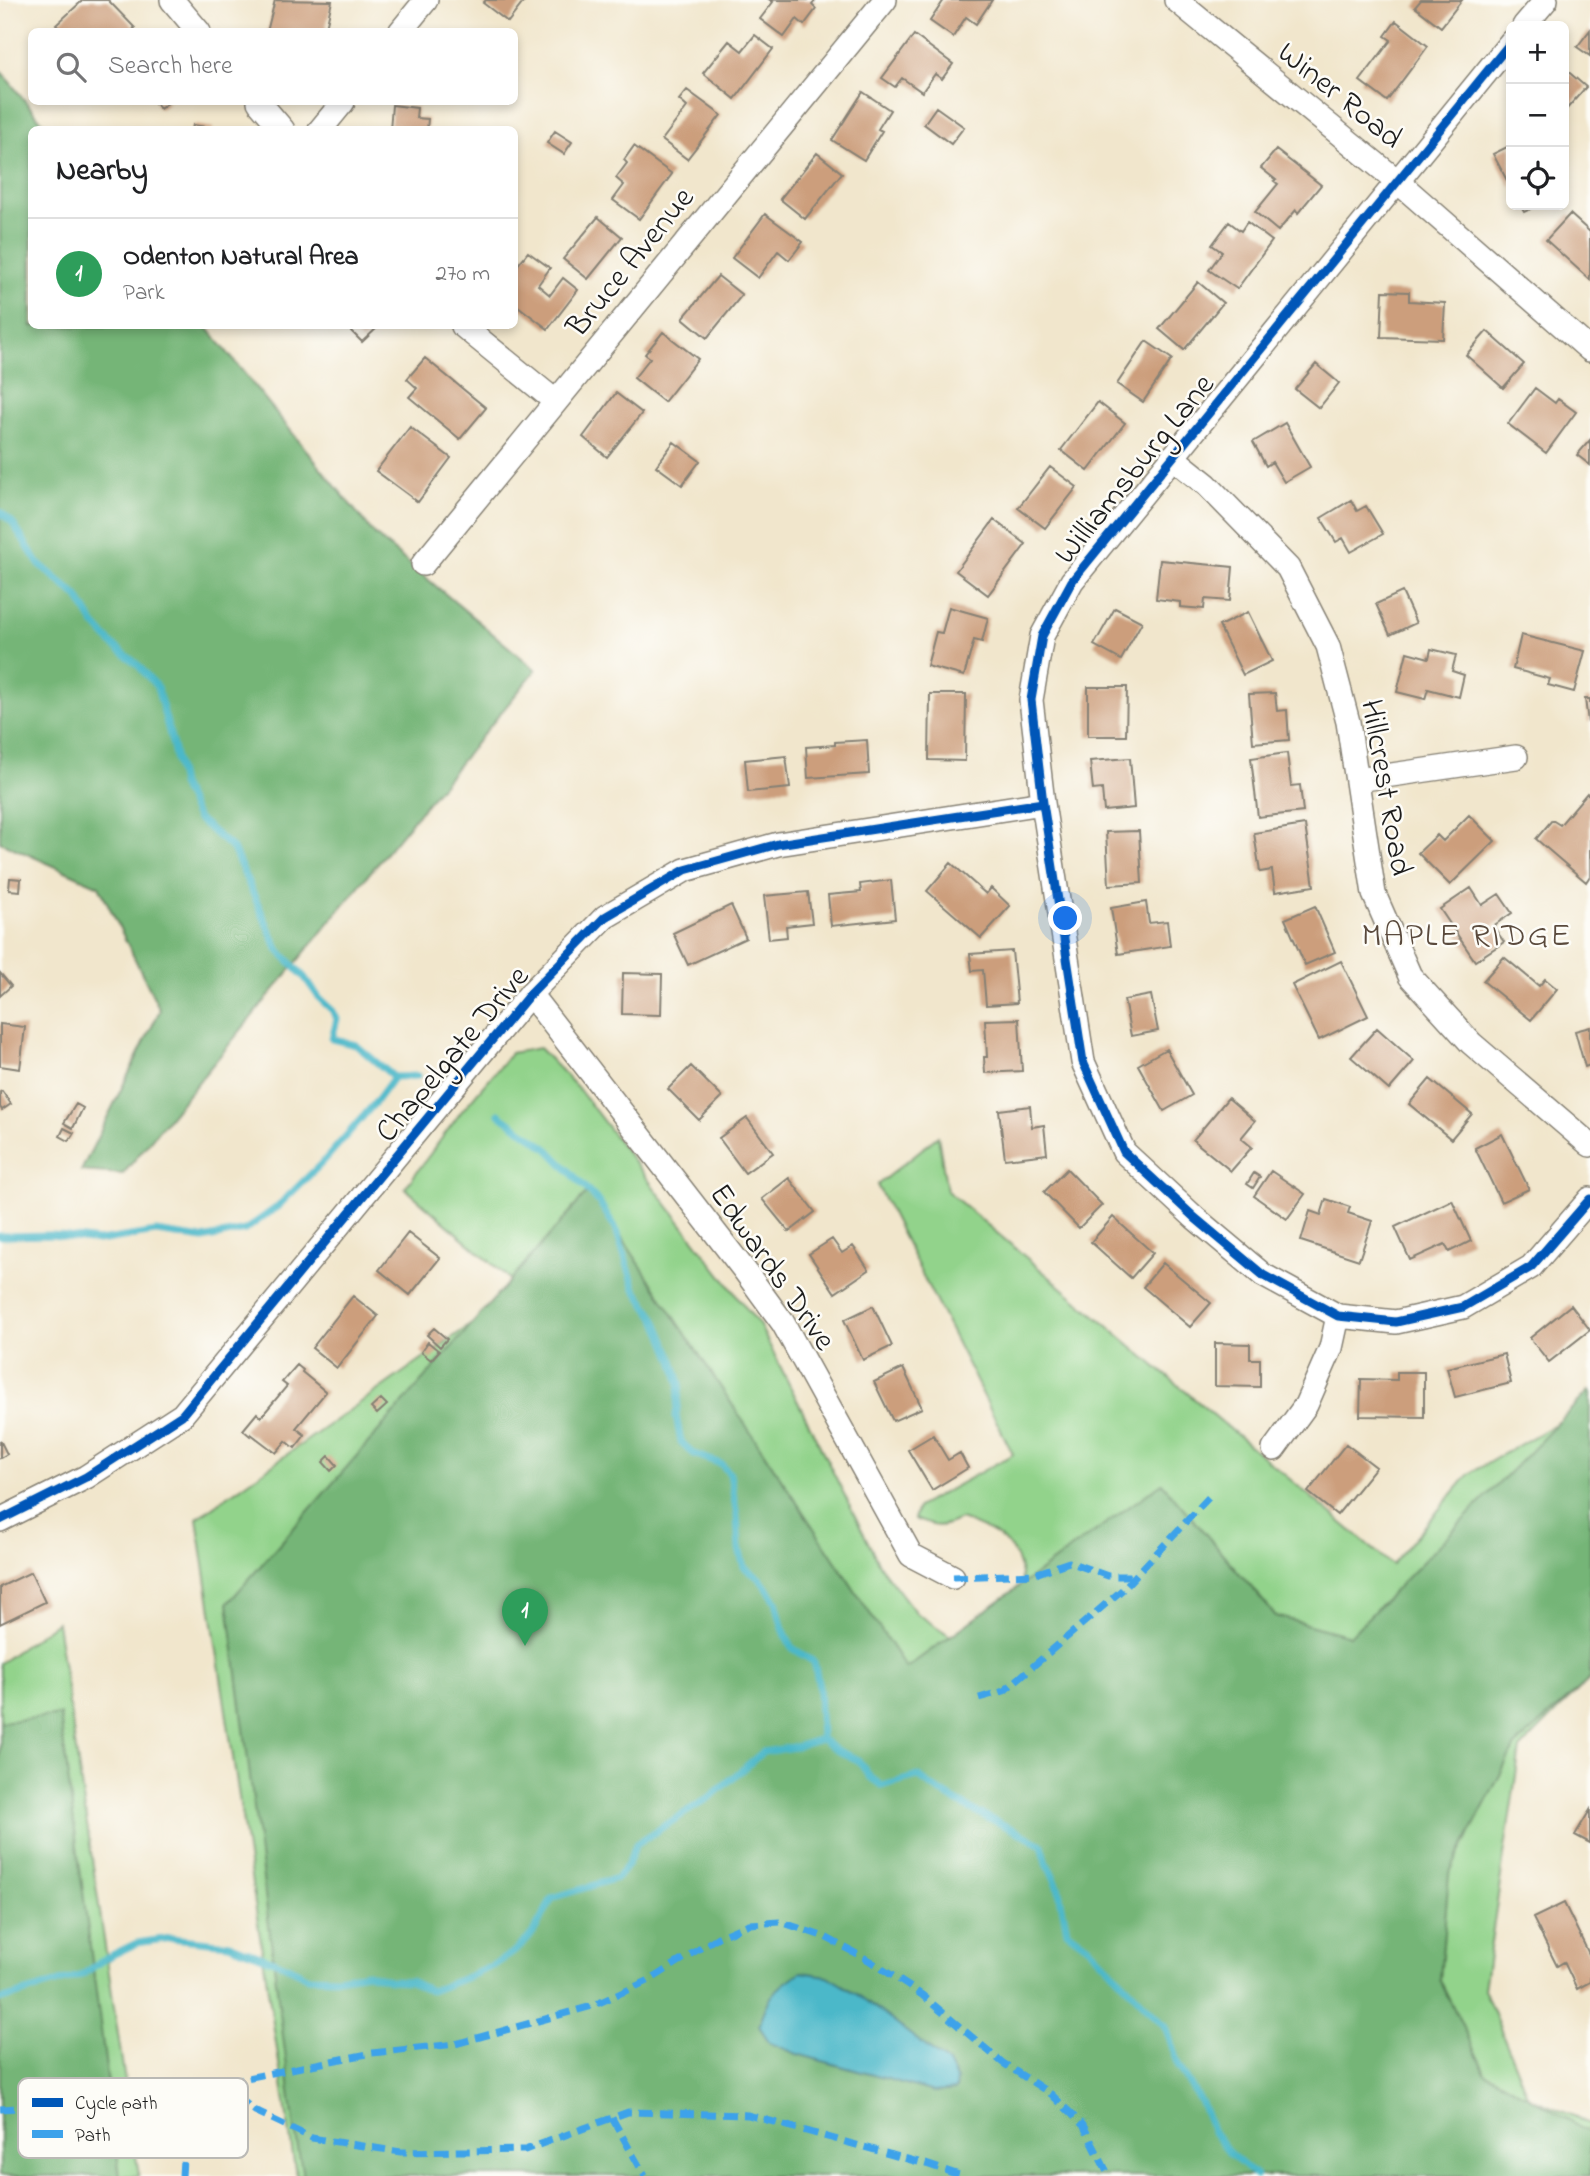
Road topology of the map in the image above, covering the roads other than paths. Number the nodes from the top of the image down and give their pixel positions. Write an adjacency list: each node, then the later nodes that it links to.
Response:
1 (172, 0): 7 (street)
2 (426, 0): 8 (street)
3 (885, 0): 17 (street, Bruce Avenue)
4 (1176, 0): 14 (street, Winer Road)
5 (1546, 0): 6 (street)
6 (1528, 21)
7 (196, 28)
8 (403, 28)
9 (1506, 48): 14 (street, Williamsburg Lane)
10 (262, 105): 12 (street)
11 (341, 105): 13 (street)
12 (280, 126)
13 (323, 126)
14 (1397, 181): 16 (street, Winer Road); 18 (street, Williamsburg Lane)
15 (467, 329): 17 (street)
16 (1590, 350)
17 (555, 401): 19 (street, Bruce Avenue)
18 (1172, 457): 21 (street, Hillcrest Road); 22 (street, Williamsburg Lane)
19 (423, 564)
20 (1517, 757): 21 (street)
21 (1357, 780): 24 (street, Hillcrest Road)
22 (1043, 803): 23 (street, Chapelgate Drive); 26 (street, Williamsburg Lane)
23 (530, 994): 28 (street, Chapelgate Drive); 29 (street, Edwards Drive)
24 (1590, 1145)
25 (1590, 1199): 26 (street)
26 (1338, 1316): 27 (street)
27 (1274, 1449)
28 (0, 1520)
29 (953, 1577)

